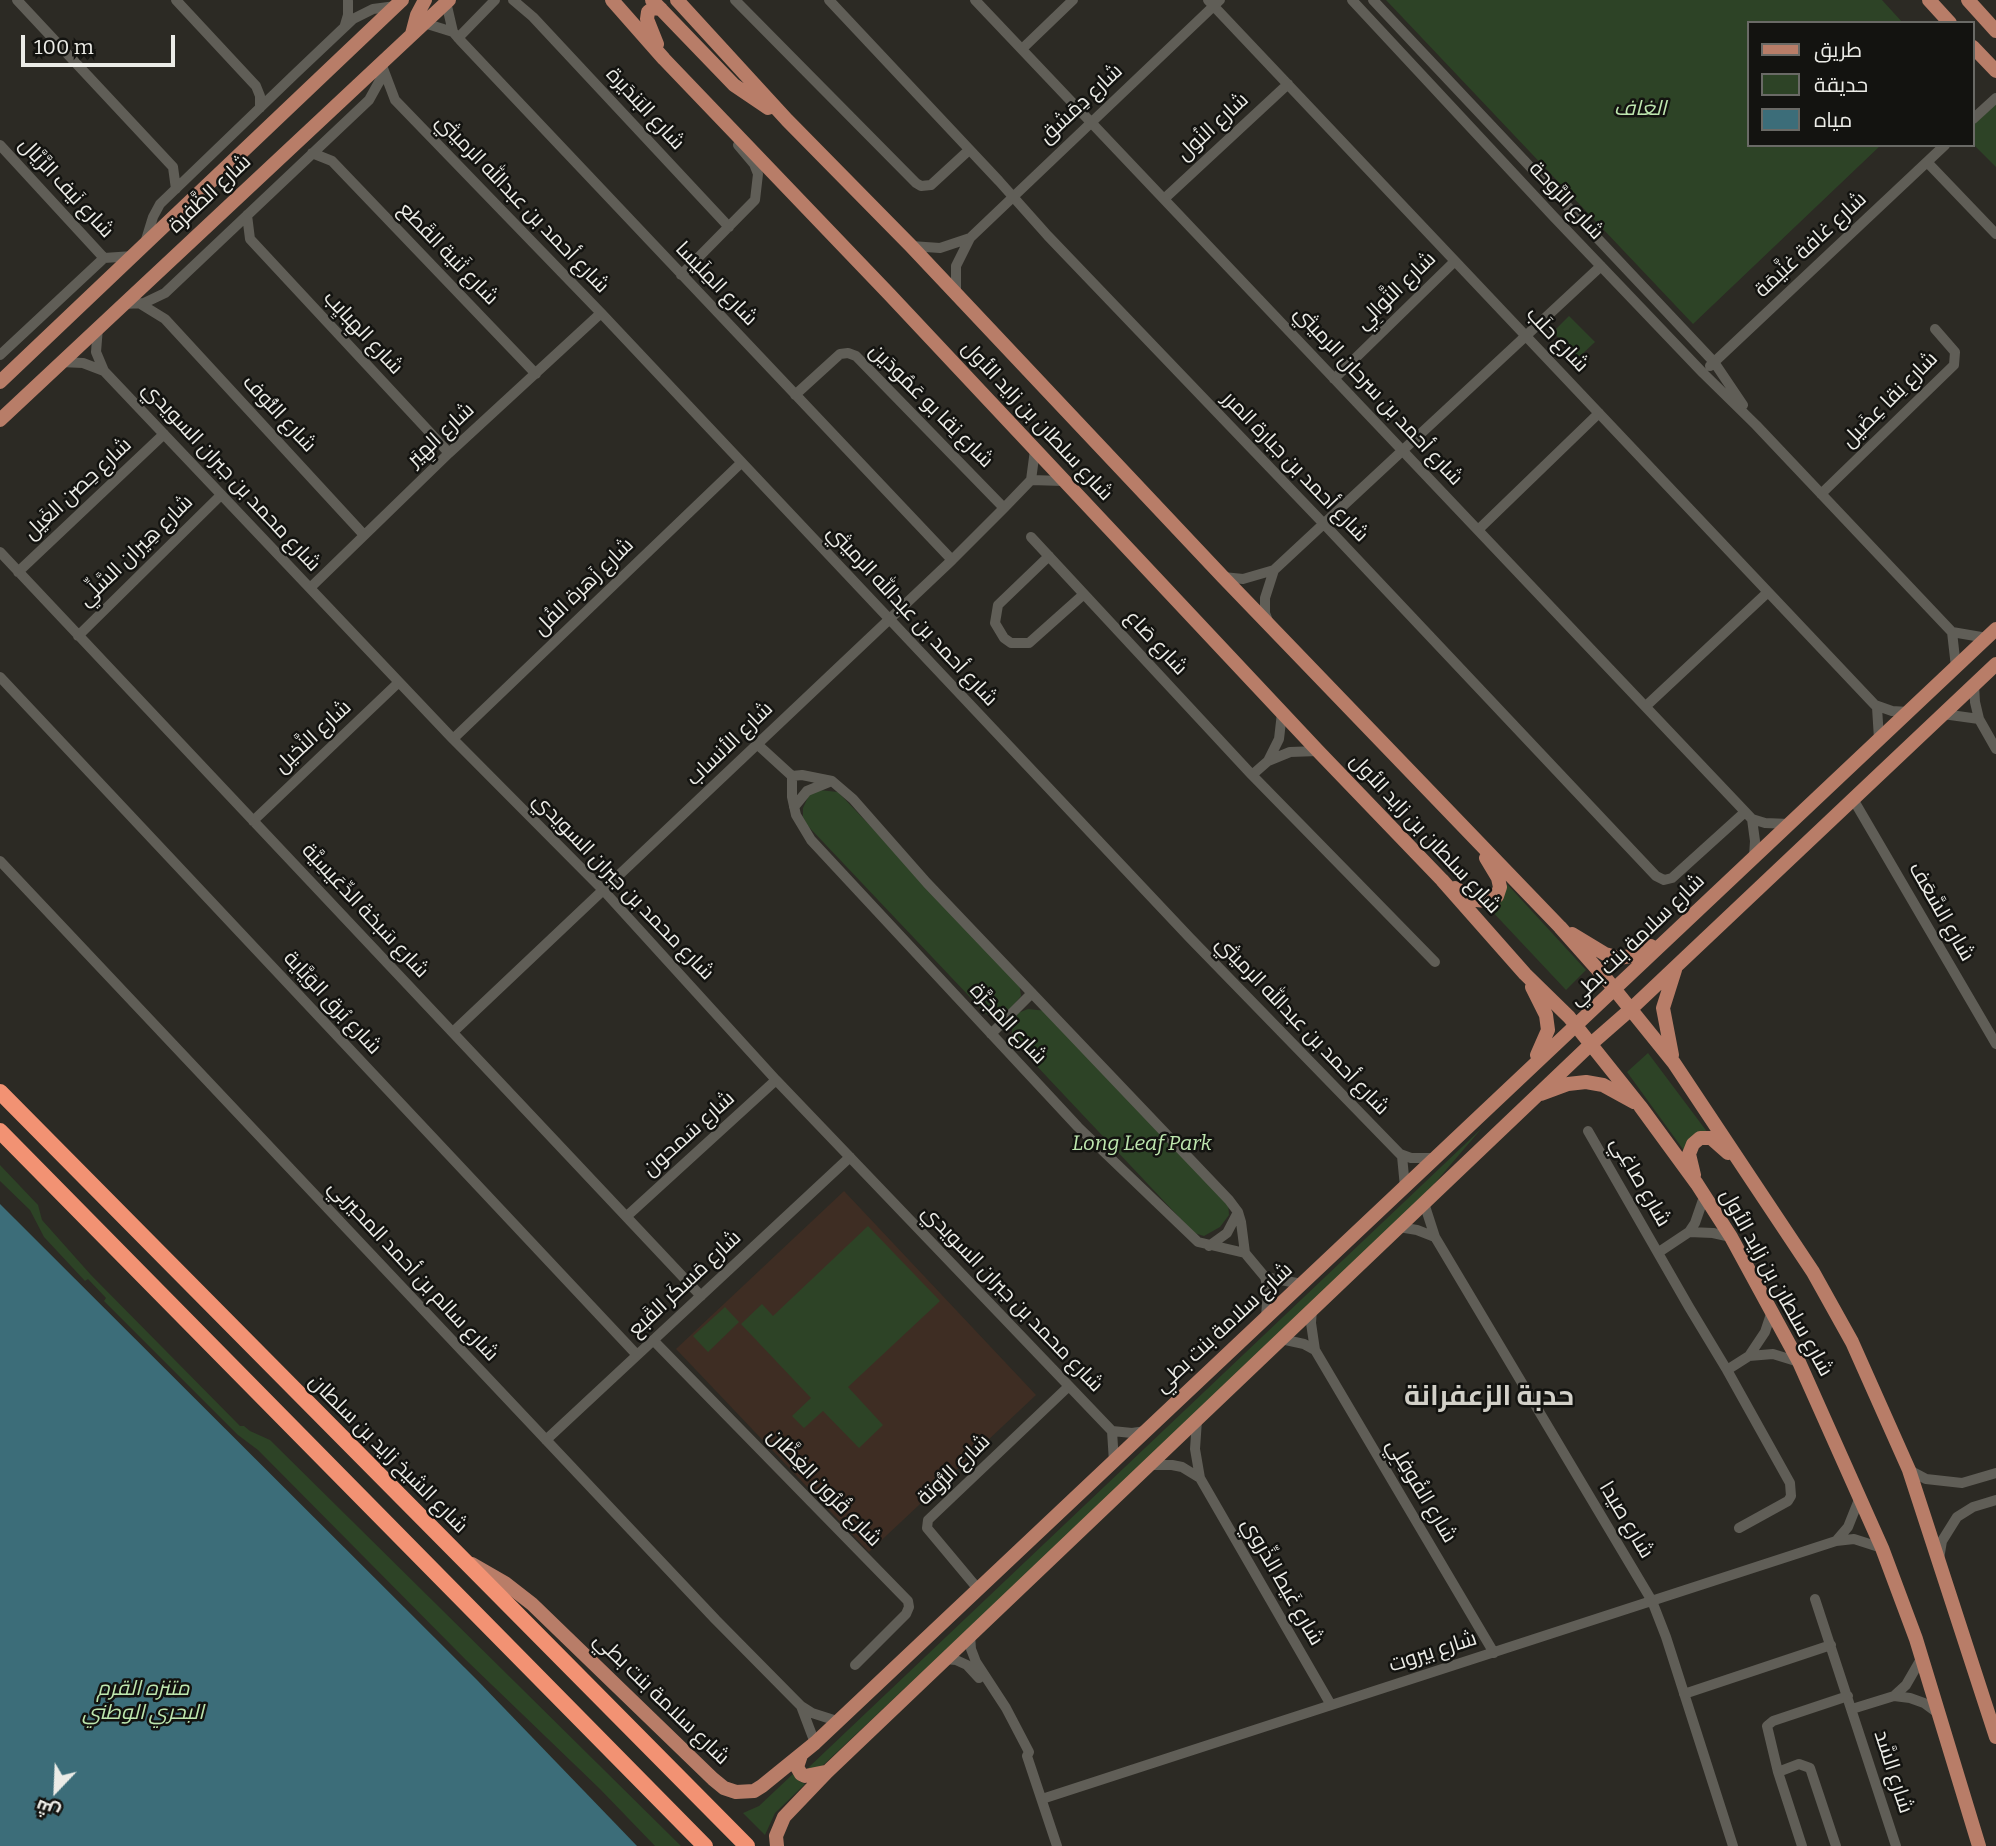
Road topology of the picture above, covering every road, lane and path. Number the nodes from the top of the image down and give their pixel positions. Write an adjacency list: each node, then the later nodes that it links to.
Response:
1 (17, 0): 53 (street)
2 (176, 0): 36 (street)
3 (348, 0): 22 (street); 26 (street)
4 (425, 0): 28 (main road)
5 (495, 0): 29 (street)
6 (513, 0): 23 (street, شارع البَندَيرة)
7 (531, 0): 23 (street)
8 (612, 0): 32 (main road, شارع سلطان بن زايد الأول)
9 (677, 0): 44 (main road, شارع سلطان بن زايد الأول)
10 (735, 0): 49 (street)
11 (829, 0): 49 (street, شارع أحمد بن جبارة المرر)
12 (975, 0): 30 (street, شارع أحمد بن سرحان الرميثي)
13 (1073, 0): 30 (street)
14 (1352, 0): 69 (street, شارع الرَّوحة)
15 (1373, 0): 82 (street, شارع الرَّوحة)
16 (1929, 0): 24 (main road)
17 (1968, 0): 27 (main road)
18 (447, 1): 25 (main road, شارع الظَّفرة); 29 (street)
19 (1214, 2): 35 (street, شارع حلَب); 45 (street, شارع دِمَشق)
20 (399, 3): 22 (street, شارع الظَّفرة); 64 (main road, شارع الظَّفرة)
21 (656, 4): 32 (main road); 44 (main road)
22 (373, 9): 26 (street, شارع الظَّفرة)
23 (533, 17): 59 (street, شارع البَندَيرة)
24 (1949, 21)
25 (424, 23): 28 (main road, شارع الظَّفرة); 29 (street, شارع المِلَيسا)
26 (343, 29): 37 (street, شارع الظَّفرة)
27 (1996, 31)
28 (412, 34): 33 (main road, شارع الظَّفرة)
29 (456, 35): 70 (street, شارع المِلَيسا)
30 (1021, 49): 45 (street, شارع أحمد بن سرحان الرميثي)
31 (1975, 49): 34 (main road)
32 (664, 59): 41 (main road, شارع سلطان بن زايد الأول)
33 (382, 68): 39 (street); 40 (street, شارع أحمد بن عبدالله الرميثي); 74 (main road, شارع الظَّفرة)
34 (1996, 71)
35 (1287, 84): 57 (street, شارع النُول); 68 (street, شارع حلَب)
36 (256, 86): 37 (street); 42 (street)
37 (279, 89): 42 (street, شارع الظَّفرة)
38 (1996, 98): 43 (street)
39 (369, 100): 40 (street); 46 (street)
40 (396, 100): 75 (street, شارع أحمد بن عبدالله الرميثي)
41 (704, 102): 59 (street); 93 (main road, شارع سلطان بن زايد الأول)
42 (260, 108): 54 (street, شارع الظَّفرة)
43 (1975, 117)
44 (787, 120): 65 (main road, شارع سلطان بن زايد الأول)
45 (1091, 122): 56 (street, شارع دِمَشق); 57 (street, شارع أحمد بن سرحان الرميثي)
46 (332, 135): 50 (street); 51 (street)
47 (0, 145): 67 (street, شارع نَيف الرَّيَّال)
48 (1943, 147): 52 (street, شارع غافة غنَّيمَة)
49 (969, 150): 56 (street, شارع أحمد بن جبارة المرر)
50 (312, 153): 51 (street, شارع ثَنية القَطع); 58 (street)
51 (332, 161): 85 (street, شارع ثَنية القَطع)
52 (1927, 162): 60 (street); 82 (street, شارع غافة غنَّيمَة)
53 (173, 167): 54 (street); 55 (street)
54 (196, 170): 55 (street, شارع الظَّفرة)
55 (176, 189): 64 (street, شارع الظَّفرة)
56 (1013, 195): 62 (street, شارع دِمَشق); 102 (street, شارع أحمد بن جبارة المرر)
57 (1164, 199): 86 (street, شارع أحمد بن سرحان الرميثي)
58 (247, 215): 61 (street); 63 (street)
59 (729, 227): 70 (street)
60 (1996, 234)
61 (224, 237): 63 (street); 71 (street)
62 (970, 238): 65 (street, شارع دِمَشق); 72 (street, شارع دِمَشق)
63 (250, 239): 95 (street, شارع الهِبايِب)
64 (144, 245): 66 (main road, شارع الظَّفرة)
65 (911, 246): 72 (main road, شارع سلطان بن زايد الأول)
66 (132, 256): 67 (street); 87 (main road, شارع الظَّفرة)
67 (104, 258): 80 (street)
68 (1455, 261): 79 (street, شارع حلَب); 86 (street, شارع التَّوالِي)
69 (1601, 266): 79 (street); 84 (street, شارع الرَّوحة)
70 (681, 275): 88 (street, شارع المِلَيسا)
71 (165, 293): 73 (street); 76 (street)
72 (956, 293): 111 (main road, شارع سلطان بن زايد الأول)
73 (139, 303): 74 (street); 76 (street, شارع النُّوف)
74 (123, 304): 77 (main road, شارع الظَّفرة)
75 (601, 313): 85 (street, شارع الهِيَر); 96 (street, شارع أحمد بن عبدالله الرميثي)
76 (165, 319): 104 (street, شارع النُّوف)
77 (98, 327): 81 (main road, شارع الظَّفرة); 83 (street)
78 (1935, 329): 99 (street, شارع نِقا عِضَيل)
79 (1527, 337): 89 (street, شارع حلَب); 94 (street)
80 (0, 355)
81 (61, 362): 83 (street); 90 (main road, شارع الظَّفرة)
82 (1714, 362): 84 (street, شارع غافة غنَّيمَة); 91 (street, شارع الرَّوحة)
83 (104, 371): 92 (street, شارع محمد بن جبران السويدي)
84 (1703, 373): 91 (street, شارع الرَّوحة)
85 (536, 374): 95 (street, شارع الهِيَر)
86 (1334, 379): 94 (street, شارع أحمد بن سرحان الرميثي)
87 (0, 382)
88 (795, 395): 101 (street, شارع نِقا بو عَمُودَين); 108 (street, شارع المِلَيسا)
89 (1599, 413): 103 (street); 113 (street, شارع حلَب)
90 (0, 420)
91 (1756, 425): 99 (street, شارع الرَّوحة)
92 (164, 434): 100 (street, شارع محمد بن جبران السويدي); 110 (street, شارع حِصن الغَيل)
93 (1035, 450): 97 (street); 98 (main road, شارع سلطان بن زايد الأول)
94 (1403, 451): 102 (street); 103 (street, شارع أحمد بن سرحان الرميثي)
95 (449, 453): 104 (street, شارع الهِيَر)
96 (741, 463): 115 (street, شارع أحمد بن عبدالله الرميثي); 132 (street, شارع زَهرة الفُل)
97 (1031, 480): 98 (street); 101 (street, شارع الأنساب)
98 (1063, 481): 128 (main road, شارع سلطان بن زايد الأول)
99 (1821, 494): 117 (street, شارع الرَّوحة)
100 (221, 495): 112 (street, شارع محمد بن جبران السويدي); 119 (street, شارع هِيران السَّلِّي)
101 (1004, 508): 108 (street, شارع الأنساب)
102 (1324, 524): 109 (street); 143 (street, شارع أحمد بن جبارة المرر)
103 (1478, 530): 125 (street, شارع أحمد بن سرحان الرميثي)
104 (365, 535): 112 (street, شارع الهِيَر)
105 (1031, 537): 107 (street, شارع صَاع)
106 (0, 552): 110 (street, شارع سَبخة الدِّعَيسِيَّة)
107 (1049, 556): 114 (street, شارع صَاع); 114 (street)
108 (952, 560): 115 (street, شارع الأنساب)
109 (1274, 570): 111 (street); 116 (street)
110 (18, 572): 119 (street, شارع سَبخة الدِّعَيسِيَّة)
111 (1223, 577): 116 (main road, شارع سلطان بن زايد الأول)
112 (310, 588): 123 (street, شارع محمد بن جبران السويدي)
113 (1768, 592): 125 (street); 126 (street, شارع حلَب)
114 (1084, 594): 138 (street, شارع صَاع)
115 (889, 620): 134 (street, شارع الأنساب); 172 (street, شارع أحمد بن عبدالله الرميثي)
116 (1270, 627): 146 (main road, شارع سلطان بن زايد الأول)
117 (1952, 632): 118 (street); 121 (street)
118 (1991, 634): 121 (main road, شارع سلامة بنت بطي)
119 (78, 636): 144 (street, شارع سَبخة الدِّعَيسِيَّة)
120 (1996, 664): 124 (main road, شارع سلامة بنت بطي)
121 (1956, 667): 127 (main road, شارع سلامة بنت بطي)
122 (0, 677): 197 (street, شارع بُرق الوَيَّاية)
123 (399, 682): 132 (street, شارع محمد بن جبران السويدي); 144 (street, شارع النَّخيل)
124 (1974, 685): 129 (main road, شارع سلامة بنت بطي); 131 (street)
125 (1646, 706): 143 (street, شارع أحمد بن سرحان الرميثي)
126 (1877, 707): 127 (street); 133 (street)
127 (1908, 712): 133 (main road, شارع سلامة بنت بطي)
128 (1282, 713): 136 (main road, شارع سلطان بن زايد الأول); 137 (street)
129 (1943, 714): 131 (street); 141 (main road, شارع سلامة بنت بطي)
130 (1996, 723): 131 (street)
131 (1982, 725): 135 (street)
132 (453, 739): 150 (street, شارع محمد بن جبران السويدي)
133 (1879, 739): 145 (main road, شارع سلامة بنت بطي)
134 (757, 744): 139 (street); 150 (street, شارع الأنساب)
135 (1996, 749)
136 (1318, 751): 137 (street); 149 (main road, شارع سلطان بن زايد الأول)
137 (1268, 761): 138 (street)
138 (1252, 775): 153 (street, شارع صَاع)
139 (792, 776): 140 (street); 142 (street, شارع المَجَرَّة)
140 (832, 781): 142 (street); 157 (street, شارع المَجَرَّة)
141 (1853, 799): 154 (main road, شارع سلامة بنت بطي); 163 (street, شارع السَّعَف)
142 (794, 807): 161 (street, شارع المَجَرَّة)
143 (1748, 816): 145 (street); 147 (street)
144 (253, 821): 160 (street, شارع سَبخة الدِّعَيسِيَّة)
145 (1789, 824): 147 (main road, شارع سلامة بنت بطي)
146 (1464, 825): 149 (main road); 151 (main road, شارع سلطان بن زايد الأول)
147 (1754, 857): 152 (main road, شارع سلامة بنت بطي)
148 (0, 861): 205 (street, شارع سالم بن أحمد المحيربي)
149 (1442, 880): 155 (main road, شارع سلطان بن زايد الأول)
150 (604, 891): 160 (street, شارع الأنساب); 166 (street, شارع محمد بن جبران السويدي)
151 (1560, 927): 152 (main road); 156 (main road, شارع سلطان بن زايد الأول)
152 (1676, 930): 156 (main road, شارع سلامة بنت بطي)
153 (1436, 962)
154 (1677, 965): 158 (main road, شارع سلامة بنت بطي); 164 (main road)
155 (1525, 974): 159 (main road, شارع سلطان بن زايد الأول); 165 (main road)
156 (1614, 989): 158 (main road, شارع سلطان بن زايد الأول); 159 (main road, شارع سلامة بنت بطي)
157 (1032, 993): 161 (street); 179 (street, شارع المَجَرَّة)
158 (1631, 1009): 162 (main road, شارع سلامة بنت بطي); 164 (main road, شارع سلطان بن زايد الأول)
159 (1577, 1026): 162 (main road, شارع سلطان بن زايد الأول); 165 (main road, شارع سلامة بنت بطي)
160 (453, 1032): 180 (street, شارع سَبخة الدِّعَيسِيَّة)
161 (991, 1034): 185 (street, شارع المَجَرَّة)
162 (1591, 1044): 168 (main road, شارع سلامة بنت بطي); 169 (main road, شارع سلطان بن زايد الأول)
163 (1996, 1044)
164 (1674, 1063): 175 (main road, شارع سلطان بن زايد الأول)
165 (1530, 1068): 174 (main road, شارع سلامة بنت بطي)
166 (776, 1080): 173 (street, شارع محمد بن جبران السويدي); 180 (street, شارع سَمحون)
167 (0, 1092): 216 (highway, شارع الشيخ زايد بن سلطان)
168 (1537, 1095): 169 (main road); 178 (main road, شارع سلامة بنت بطي)
169 (1640, 1106): 177 (main road, شارع سلطان بن زايد الأول)
170 (0, 1131): 243 (highway)
171 (1588, 1131): 186 (street, شارع صاغِي)
172 (1402, 1156): 174 (street); 176 (street)
173 (850, 1157): 190 (street, شارع مَسكَر القَبع); 201 (street, شارع محمد بن جبران السويدي)
174 (1436, 1158): 176 (main road, شارع سلامة بنت بطي)
175 (1751, 1176): 177 (main road); 208 (main road, شارع سلطان بن زايد الأول)
176 (1405, 1187): 189 (main road, شارع سلامة بنت بطي)
177 (1700, 1191): 182 (street, شارع صاغِي); 184 (main road, شارع سلطان بن زايد الأول)
178 (1424, 1203): 181 (main road, شارع سلامة بنت بطي); 183 (street, شارع صيدا)
179 (1238, 1212): 185 (street); 187 (street)
180 (627, 1216): 190 (street, شارع سَبخة الدِّعَيسِيَّة)
181 (1398, 1227): 183 (street); 191 (main road, شارع سلامة بنت بطي)
182 (1689, 1232): 184 (street, شارع صاغِي); 186 (street, شارع صاغِي)
183 (1435, 1237): 220 (street, شارع صيدا)
184 (1731, 1237): 192 (main road, شارع سلطان بن زايد الأول)
185 (1209, 1246): 187 (street, شارع المَجَرَّة)
186 (1659, 1252): 200 (street, شارع صاغِي)
187 (1245, 1253): 188 (street)
188 (1265, 1277): 189 (street); 193 (street)
189 (1302, 1284): 193 (main road, شارع سلامة بنت بطي)
190 (701, 1296): 195 (street, شارع مَسكَر القَبع)
191 (1312, 1309): 194 (main road, شارع سلامة بنت بطي); 196 (street, شارع الفُوفِلِي)
192 (1772, 1311): 198 (street); 199 (main road, شارع سلطان بن زايد الأول)
193 (1266, 1317): 204 (main road, شارع سلامة بنت بطي)
194 (1281, 1339): 196 (street); 202 (main road, شارع سلامة بنت بطي)
195 (653, 1340): 197 (street, شارع مَسكَر القَبع); 226 (street, شارع قُرُون الغِظَّان)
196 (1315, 1350): 223 (street, شارع الفُوفِلِي)
197 (638, 1354): 205 (street, شارع مَسكَر القَبع)
198 (1749, 1356): 199 (street); 200 (street)
199 (1799, 1362): 211 (main road, شارع سلطان بن زايد الأول)
200 (1727, 1370): 213 (street, شارع صاغِي)
201 (1069, 1386): 203 (street, شارع محمد بن جبران السويدي); 218 (street, شارع الرُّوتة)
202 (1196, 1420): 207 (main road, شارع سلامة بنت بطي); 210 (street, شارع غَيط الذِّروي)
203 (1112, 1431): 204 (street); 206 (street)
204 (1146, 1431): 206 (main road, شارع سلامة بنت بطي)
205 (546, 1440): 231 (street, شارع سالم بن أحمد المحيربي)
206 (1114, 1462): 218 (main road, شارع سلامة بنت بطي)
207 (1149, 1465): 210 (street); 221 (main road, شارع سلامة بنت بطي)
208 (1909, 1470): 209 (street); 217 (main road, شارع سلطان بن زايد الأول)
209 (1996, 1473)
210 (1200, 1478): 230 (street, شارع غَيط الذِّروي)
211 (1860, 1497): 214 (street); 215 (main road, شارع سلطان بن زايد الأول)
212 (1996, 1500): 217 (street)
213 (1739, 1528)
214 (1836, 1541): 215 (street, شارع بيروت); 220 (street, شارع بيروت)
215 (1882, 1548): 224 (main road, شارع سلطان بن زايد الأول)
216 (461, 1558): 237 (main road, شارع سلامة بنت بطي); 244 (highway, شارع الشيخ زايد بن سلطان)
217 (1939, 1559): 235 (main road, شارع سلطان بن زايد الأول)
218 (978, 1589): 234 (main road, شارع سلامة بنت بطي)
219 (1815, 1599): 222 (street, شارع السَّد)
220 (1652, 1601): 223 (street, شارع بيروت); 227 (street, شارع صيدا)
221 (970, 1635): 225 (main road, شارع سلامة بنت بطي); 238 (street)
222 (1831, 1645): 227 (street); 228 (street, شارع السَّد)
223 (1494, 1653): 230 (street, شارع بيروت)
224 (1922, 1658): 229 (street); 233 (main road, شارع سلطان بن زايد الأول)
225 (945, 1659): 238 (street); 239 (main road, شارع سلامة بنت بطي)
226 (855, 1665)
227 (1684, 1694): 247 (street, شارع صيدا)
228 (1848, 1696): 232 (street, شارع السَّد); 240 (street)
229 (1894, 1696): 232 (street, شارع السَّد); 233 (street)
230 (1331, 1705): 241 (street, شارع بيروت)
231 (801, 1706): 234 (street, شارع سالم بن أحمد المحيربي); 236 (street, شارع سالم بن أحمد المحيربي)
232 (1852, 1709): 250 (street, شارع السَّد)
233 (1939, 1714): 242 (main road, شارع سلطان بن زايد الأول)
234 (837, 1721): 236 (main road, شارع سلامة بنت بطي)
235 (1996, 1737)
236 (815, 1743): 237 (main road, شارع سلامة بنت بطي)
237 (801, 1755): 239 (main road)
238 (1027, 1756): 241 (street)
239 (827, 1772): 245 (main road, شارع سلامة بنت بطي)
240 (1778, 1772): 248 (street); 249 (street)
241 (1042, 1799): 246 (street)
242 (1976, 1843)
243 (705, 1846)
244 (747, 1846)
245 (777, 1846)
246 (1057, 1846)
247 (1733, 1846)
248 (1802, 1846)
249 (1836, 1846)
250 (1896, 1846)

